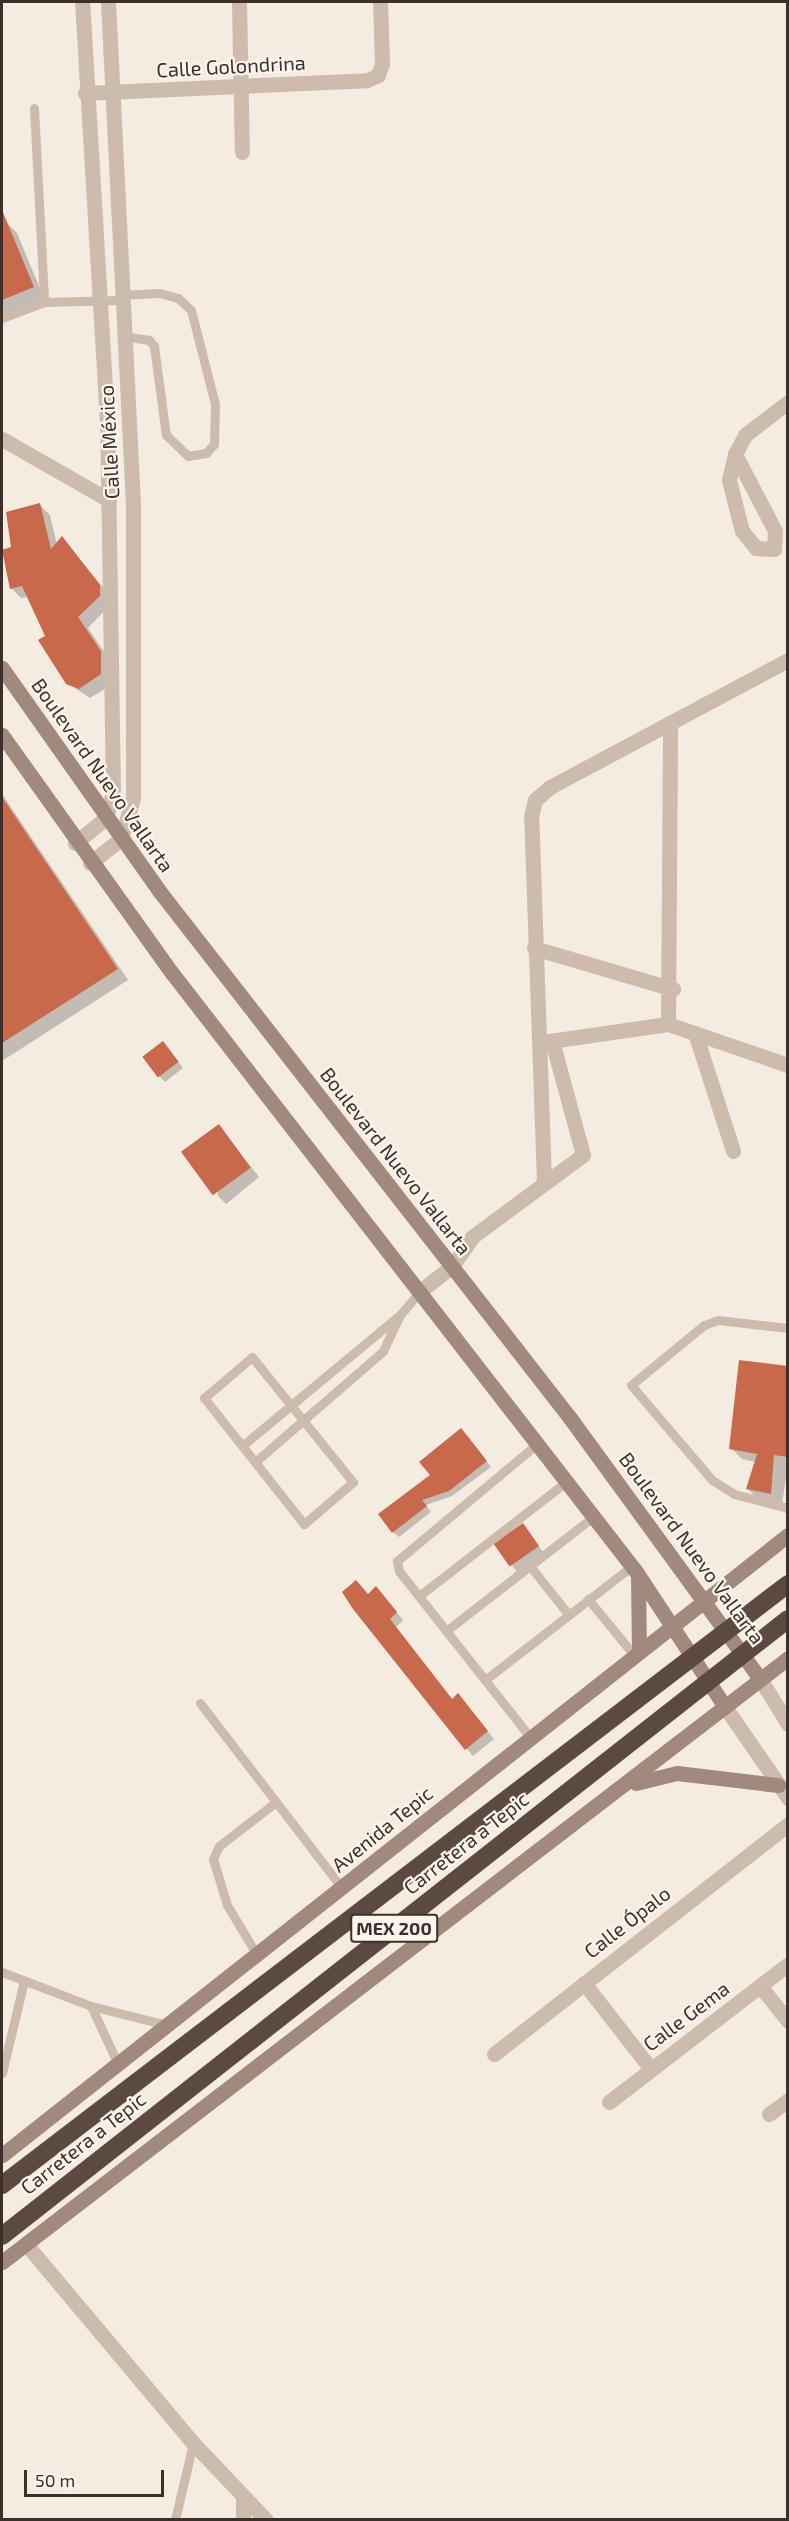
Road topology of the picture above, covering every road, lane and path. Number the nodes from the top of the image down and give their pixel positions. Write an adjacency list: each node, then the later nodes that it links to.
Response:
1 (82, 2): 6 (street, Calle México)
2 (108, 2): 7 (street, Calle México)
3 (239, 2): 5 (street)
4 (380, 2): 5 (street, Calle Golondrina)
5 (241, 86): 7 (street, Calle Golondrina); 9 (street)
6 (85, 93): 7 (street, Calle Golondrina); 11 (street, Calle México)
7 (110, 93): 10 (street, Calle México)
8 (34, 108): 12 (lane)
9 (242, 152)
10 (120, 298): 11 (lane); 14 (street, Calle México); 14 (lane)
11 (98, 300): 12 (lane); 18 (street, Calle México)
12 (44, 302): 13 (lane)
13 (2, 318)
14 (123, 336): 24 (street, Calle México)
15 (788, 402): 17 (street)
16 (2, 439): 18 (street)
17 (735, 454): 17 (street)
18 (110, 500): 23 (street, Calle México)
19 (788, 660): 21 (street)
20 (2, 668): 23 (main road, Boulevard Nuevo Vallarta)
21 (670, 723): 27 (street); 28 (street)
22 (2, 735): 25 (main road)
23 (106, 818): 24 (main road, Boulevard Nuevo Vallarta); 25 (street)
24 (121, 839): 26 (street); 35 (main road, Boulevard Nuevo Vallarta)
25 (75, 843): 26 (main road)
26 (90, 863): 36 (main road)
27 (534, 948): 28 (street); 31 (street)
28 (672, 988): 29 (street)
29 (668, 1024): 30 (street); 31 (street)
30 (695, 1033): 32 (street); 33 (street)
31 (544, 1042): 34 (street); 34 (street)
32 (788, 1065)
33 (733, 1151)
34 (544, 1182): 35 (street)
35 (452, 1266): 36 (street); 52 (main road, Boulevard Nuevo Vallarta)
36 (419, 1292): 37 (lane); 41 (main road)
37 (400, 1316): 39 (lane); 40 (lane)
38 (788, 1328): 45 (lane)
39 (289, 1404): 40 (lane); 42 (lane); 42 (lane)
40 (303, 1421): 43 (lane); 43 (lane)
41 (537, 1444): 44 (main road); 51 (lane)
42 (242, 1446): 43 (lane)
43 (255, 1462)
44 (567, 1481): 46 (main road); 51 (lane)
45 (788, 1508)
46 (594, 1516): 48 (lane); 49 (main road)
47 (788, 1535): 52 (main road, Avenida Tepic)
48 (530, 1566): 54 (lane); 57 (lane)
49 (635, 1569): 53 (lane); 56 (main road); 58 (main road)
50 (788, 1584): 88 (highway, Carretera a Tepic / MEX 200, bridge)
51 (419, 1596): 57 (lane)
52 (705, 1597): 56 (main road, Avenida Tepic); 60 (main road, Boulevard Nuevo Vallarta)
53 (588, 1599): 54 (lane); 58 (lane)
54 (568, 1614): 61 (lane)
55 (788, 1619): 89 (highway, Carretera a Tepic / MEX 200, bridge)
56 (671, 1624): 58 (main road, Avenida Tepic); 63 (main road)
57 (446, 1631): 61 (lane)
58 (636, 1652): 65 (main road, Avenida Tepic)
59 (788, 1658): 60 (main road)
60 (760, 1679): 63 (main road); 64 (street)
61 (485, 1680): 65 (lane)
62 (200, 1703): 68 (lane)
63 (725, 1707): 66 (main road); 67 (street)
64 (788, 1724)
65 (530, 1737): 70 (main road, Avenida Tepic)
66 (627, 1786): 67 (main road); 90 (main road)
67 (783, 1792)
68 (276, 1802): 70 (lane); 71 (lane)
69 (788, 1824): 75 (street, Calle Ópalo)
70 (342, 1888): 71 (main road, Avenida Tepic)
71 (257, 1955): 79 (main road, Avenida Tepic)
72 (788, 1964): 76 (street, Calle Gema)
73 (2, 1972): 74 (lane)
74 (24, 1981): 77 (lane); 83 (lane)
75 (584, 1983): 80 (street, Calle Ópalo); 82 (street)
76 (760, 1986): 78 (street); 82 (street, Calle Gema)
77 (91, 2006): 79 (lane); 81 (lane)
78 (788, 2021)
79 (167, 2025): 81 (main road, Avenida Tepic)
80 (494, 2054)
81 (117, 2062): 87 (main road, Avenida Tepic)
82 (651, 2069): 85 (street, Calle Gema)
83 (2, 2073)
84 (788, 2100): 86 (street)
85 (609, 2102)
86 (770, 2114)
87 (2, 2154)
88 (2, 2185)
89 (2, 2236)
90 (26, 2244): 91 (main road); 92 (street)
91 (2, 2262)
92 (194, 2443): 93 (street); 95 (lane)
93 (243, 2497): 94 (street); 96 (street)
94 (261, 2518)
95 (176, 2520)
96 (243, 2520)

